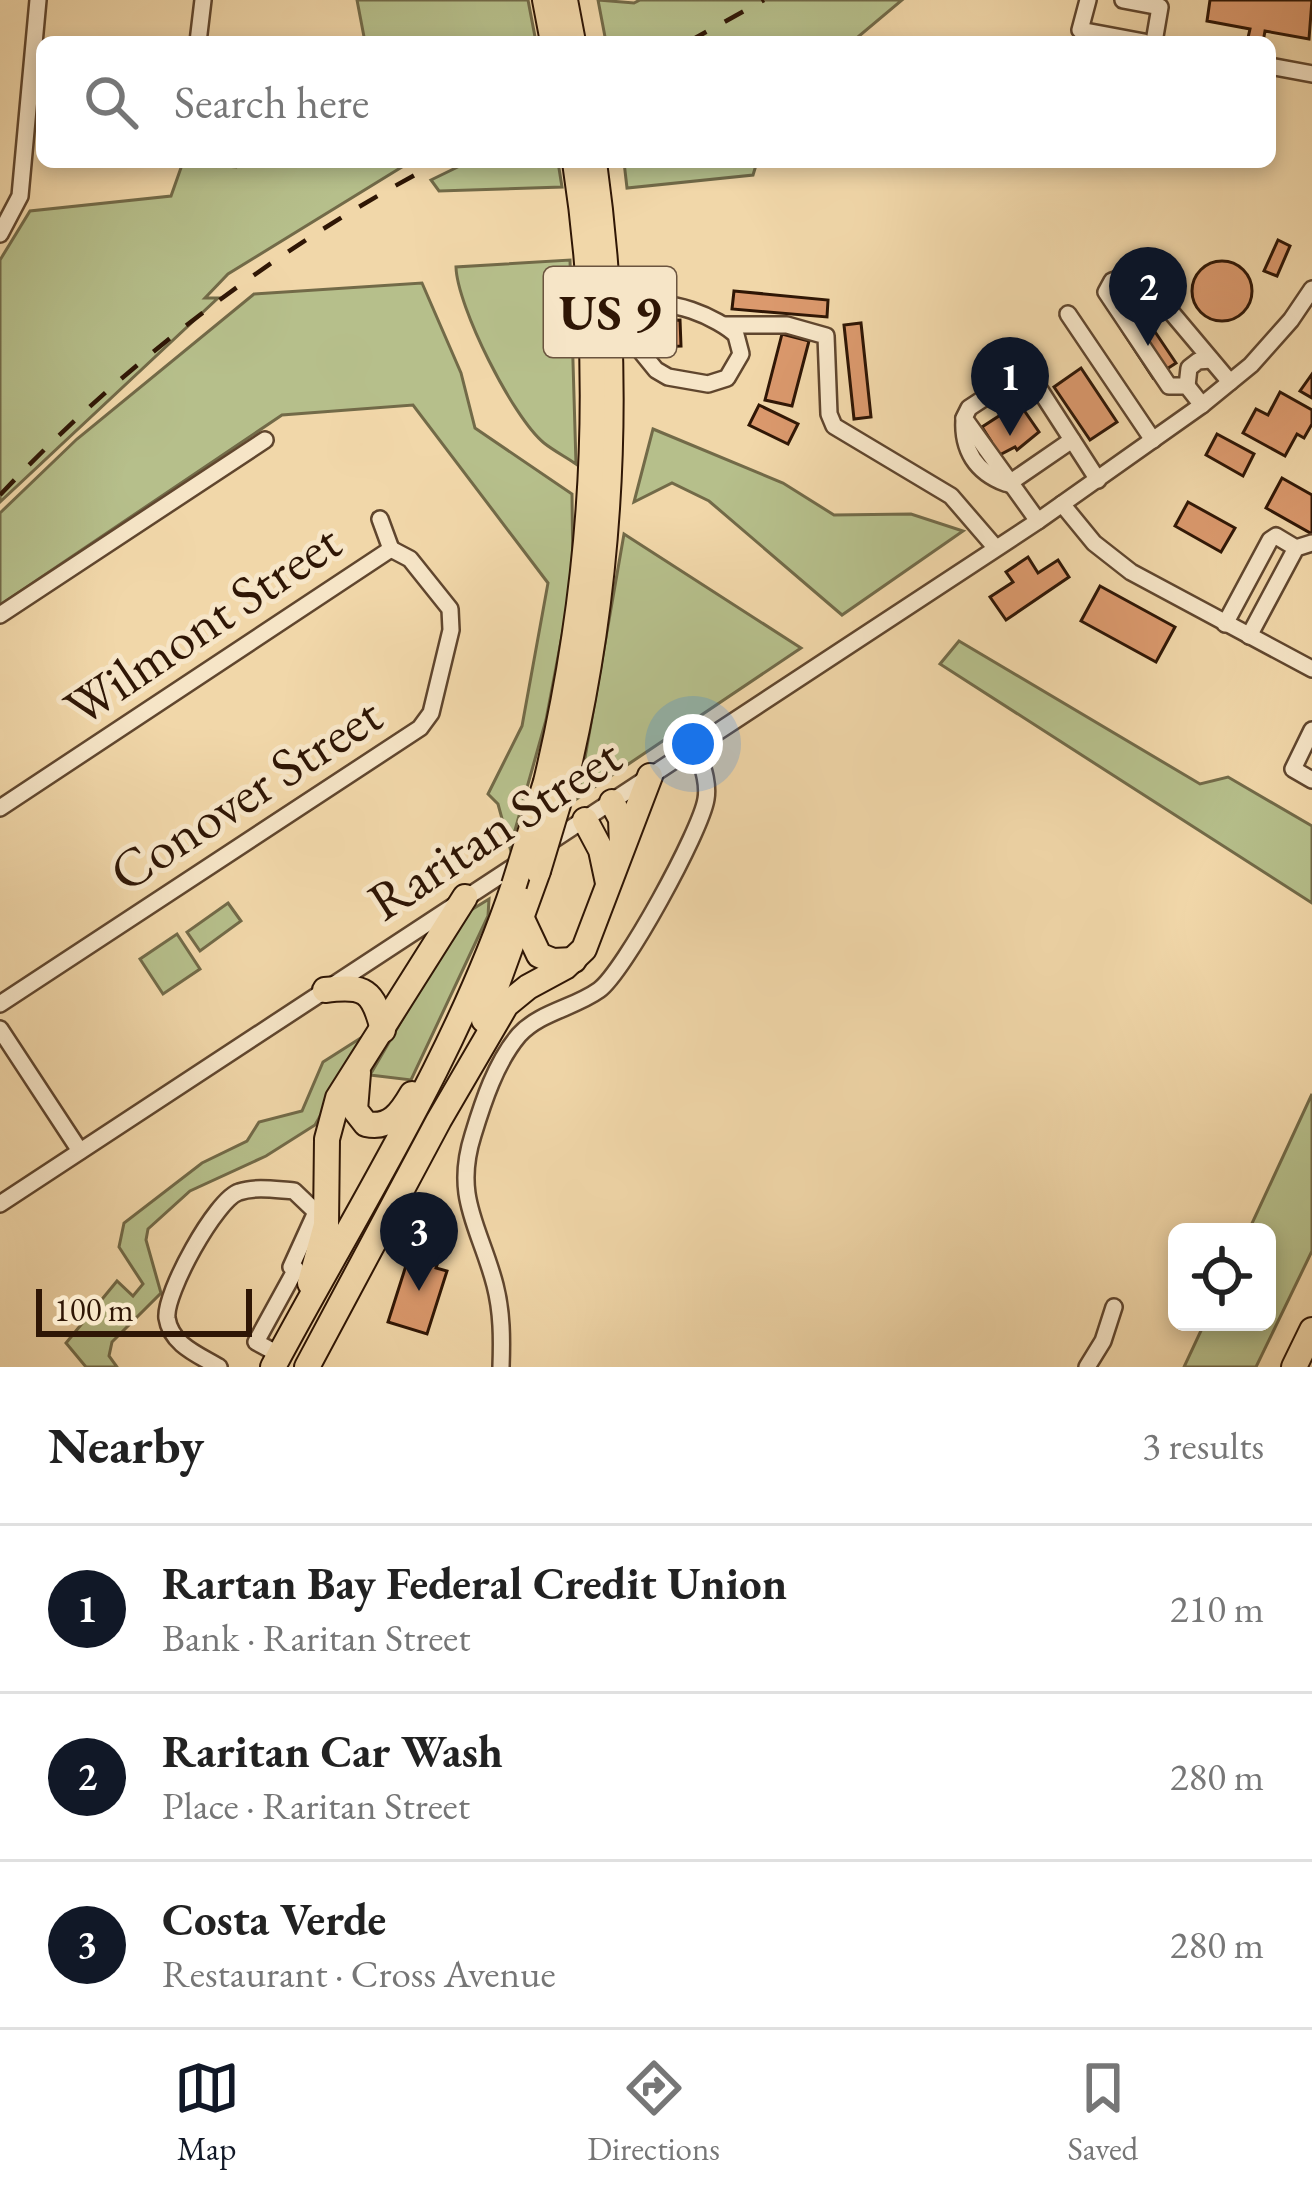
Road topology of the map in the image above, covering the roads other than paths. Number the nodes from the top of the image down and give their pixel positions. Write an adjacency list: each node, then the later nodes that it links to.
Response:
1 (38, 0): 15 (street)
2 (202, 0): 7 (street)
3 (545, 0): 8 (highway)
4 (565, 0): 8 (highway)
5 (1088, 0): 9 (street)
6 (1123, 0): 10 (street)
7 (199, 36)
8 (562, 36)
9 (1112, 36)
10 (1155, 36)
11 (1276, 67): 12 (street)
12 (1312, 74)
13 (576, 168): 27 (highway, US 9)
14 (595, 168): 19 (highway, US 9)
15 (0, 234)
16 (1311, 293): 21 (street, Raritan Street)
17 (1067, 314): 26 (street)
18 (725, 325): 19 (street); 19 (street); 34 (street)
19 (621, 339): 27 (highway, US 9)
20 (1210, 361): 21 (street); 22 (street); 22 (street)
21 (1230, 382): 23 (street, Raritan Street)
22 (1187, 386): 23 (street)
23 (1202, 405): 26 (street, Raritan Street)
24 (265, 440): 36 (street)
25 (1072, 440): 28 (street); 29 (street); 29 (street)
26 (1153, 440): 28 (street, Raritan Street)
27 (603, 456): 43 (highway, US 9)
28 (1097, 480): 30 (street, Raritan Street)
29 (1008, 484): 32 (street)
30 (1062, 504): 32 (street, Raritan Street); 37 (street)
31 (380, 519): 35 (street)
32 (1038, 521): 34 (street, Raritan Street)
33 (1304, 546): 37 (street); 38 (street)
34 (995, 547): 41 (street, Raritan Street)
35 (391, 549): 46 (street, Wilmont Street); 54 (street, Conover Street)
36 (0, 615)
37 (1226, 624): 38 (street)
38 (1249, 636): 39 (street)
39 (1308, 666)
40 (1312, 730): 44 (street)
41 (696, 746): 42 (street, Raritan Street); 70 (street)
42 (650, 776): 45 (street, Raritan Street); 48 (highway)
43 (556, 780): 51 (highway, US 9, bridge); 57 (highway, US 9, bridge)
44 (1312, 780)
45 (611, 802): 47 (street, Raritan Street); 48 (highway)
46 (0, 808)
47 (585, 820): 49 (highway); 50 (street, Raritan Street)
48 (622, 848): 49 (highway)
49 (608, 883): 52 (highway)
50 (465, 897): 53 (street, Raritan Street); 56 (highway)
51 (523, 921): 52 (highway); 59 (highway, US 9)
52 (574, 960): 59 (highway)
53 (325, 990): 56 (highway); 60 (street, Raritan Street)
54 (0, 1004)
55 (0, 1029): 60 (street)
56 (383, 1030): 58 (highway)
57 (456, 1032): 58 (highway); 65 (highway, US 9)
58 (359, 1070): 62 (highway)
59 (453, 1094): 69 (highway, US 9)
60 (80, 1151): 61 (street, Raritan Street)
61 (0, 1204)
62 (320, 1224): 63 (highway); 68 (street)
63 (304, 1273): 65 (highway); 67 (street)
64 (1114, 1307): 71 (street)
65 (293, 1330): 67 (highway, US 9)
66 (1312, 1330): 72 (highway)
67 (276, 1361)
68 (219, 1367)
69 (307, 1367)
70 (501, 1367)
71 (1087, 1367)
72 (1294, 1367)

